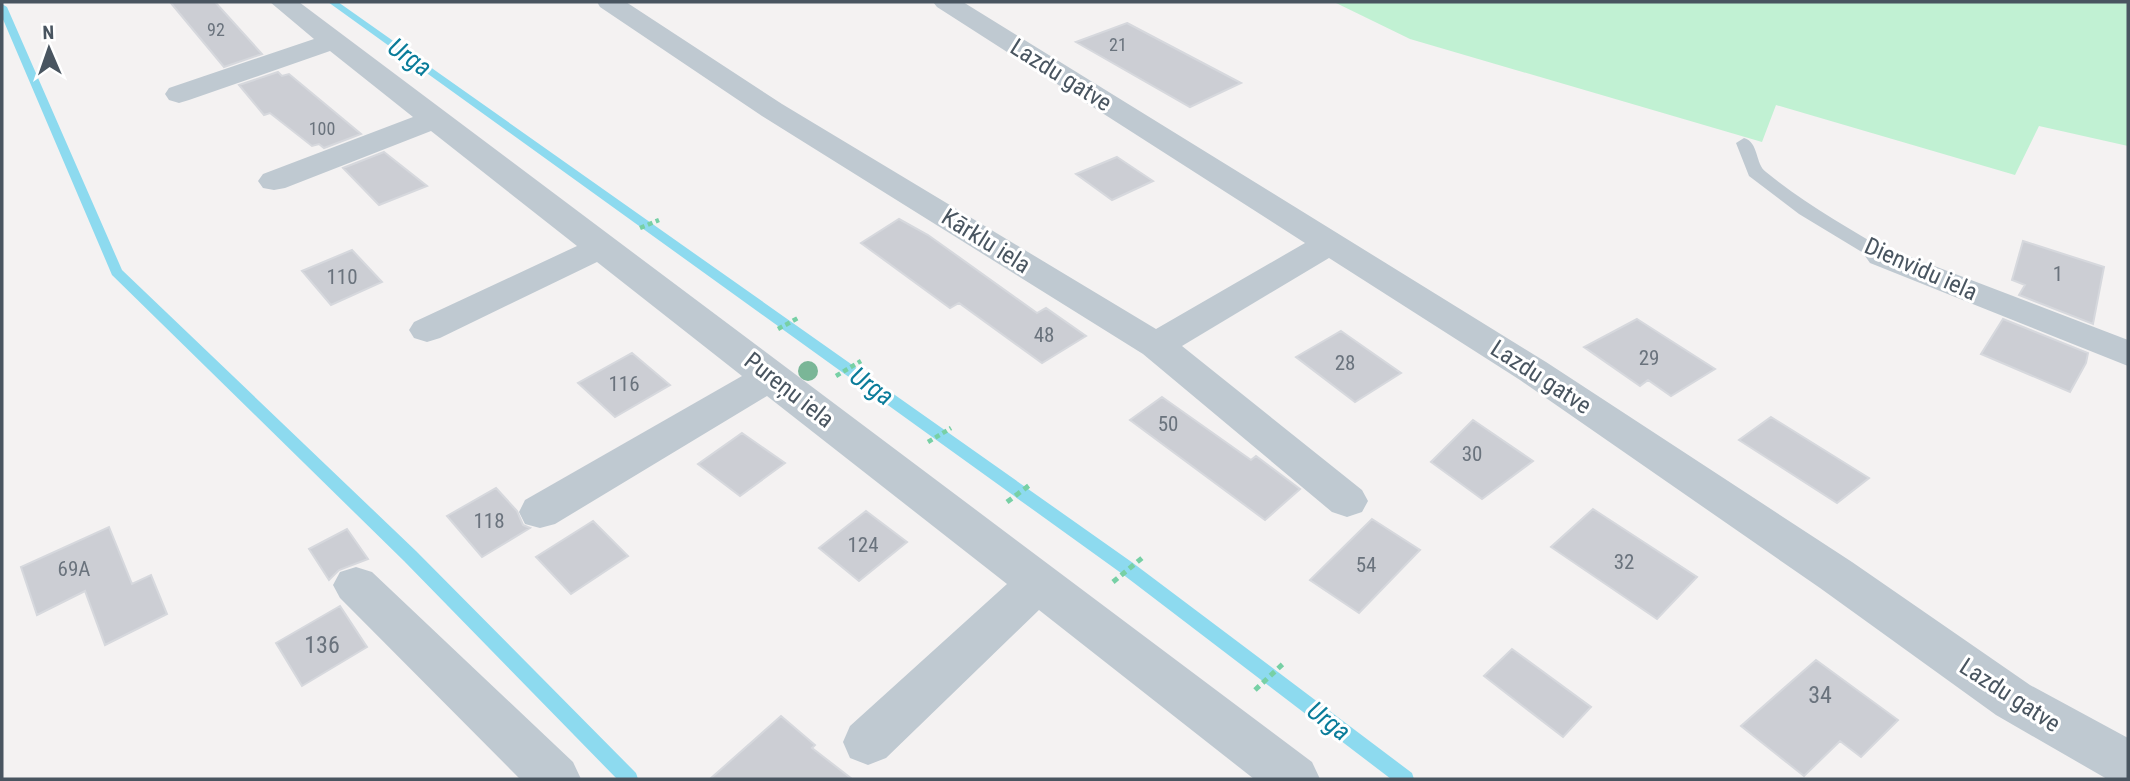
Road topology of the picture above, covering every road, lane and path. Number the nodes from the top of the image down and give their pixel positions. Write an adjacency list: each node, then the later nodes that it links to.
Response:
1 (283, 2): 4 (street, Pureņu iela)
2 (609, 2): 15 (street, Kārklu iela)
3 (946, 2): 9 (street, Lazdu gatve)
4 (333, 41): 5 (street); 6 (street, Pureņu iela)
5 (179, 94)
6 (434, 119): 8 (street); 10 (street, Pureņu iela)
7 (1744, 143): 11 (lane, Dienvidu iela)
8 (274, 181)
9 (1328, 244): 15 (street); 33 (street, Lazdu gatve)
10 (603, 246): 13 (street); 18 (street, Pureņu iela)
11 (1882, 256): 16 (street, Dienvidu iela)
12 (798, 317): 14 (path)
13 (427, 330)
14 (768, 334)
15 (1156, 345): 23 (street, Kārklu iela)
16 (2128, 354)
17 (862, 361): 19 (path)
18 (771, 376): 25 (street); 27 (street, Pureņu iela)
19 (831, 379)
20 (951, 428): 21 (path)
21 (920, 447)
22 (1031, 484): 24 (path)
23 (1347, 501)
24 (1001, 506)
25 (540, 512)
26 (1142, 558): 28 (path)
27 (1039, 582): 32 (street); 35 (street, Pureņu iela)
28 (1111, 583)
29 (356, 585): 34 (street)
30 (1285, 662): 31 (path)
31 (1255, 691)
32 (868, 742)
33 (2128, 764)
34 (555, 779)
35 (1294, 779)

